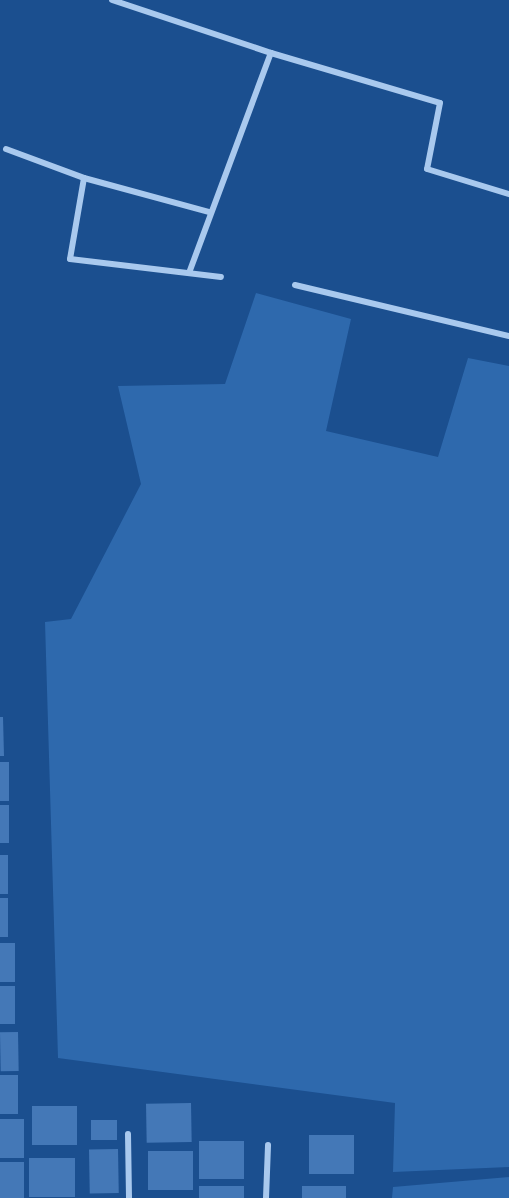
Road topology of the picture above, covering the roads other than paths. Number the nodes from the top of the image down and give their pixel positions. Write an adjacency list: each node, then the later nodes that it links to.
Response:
1 (112, 0): 2 (street)
2 (271, 54): 5 (street); 6 (street)
3 (6, 149): 4 (street)
4 (84, 178): 6 (street); 7 (street)
5 (509, 194)
6 (209, 212): 7 (street)
7 (189, 273): 8 (street)
8 (221, 277)
9 (295, 285): 10 (street)
10 (509, 336)
11 (128, 1134): 13 (street)
12 (268, 1145): 14 (street)
13 (129, 1198)
14 (266, 1198)

